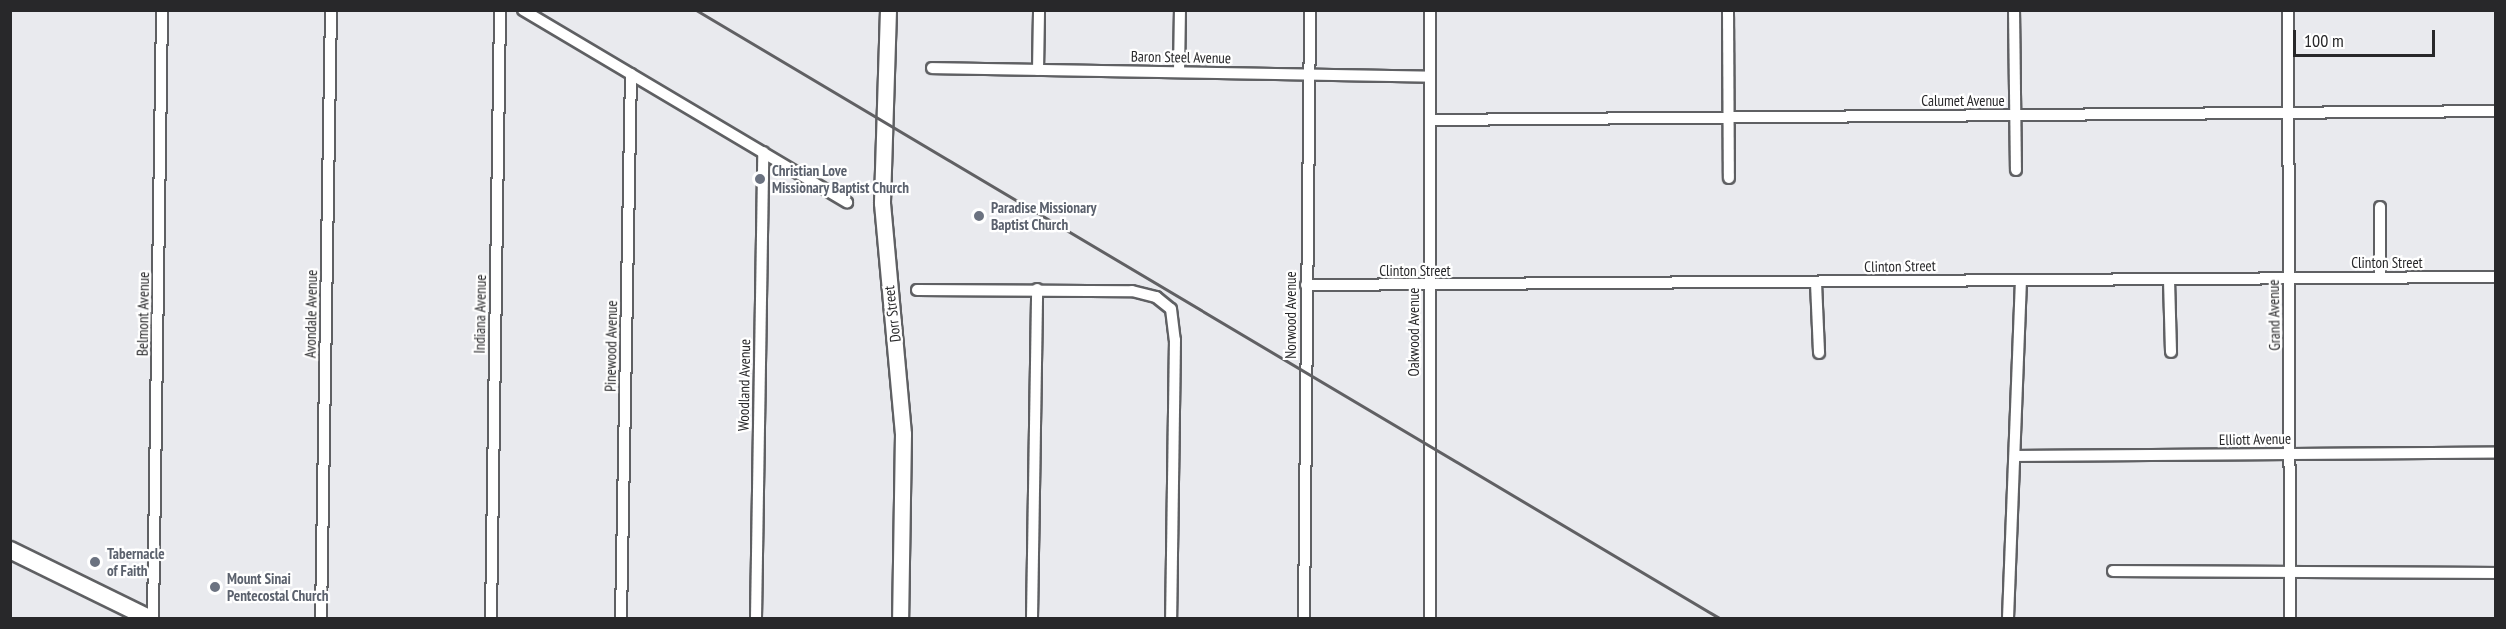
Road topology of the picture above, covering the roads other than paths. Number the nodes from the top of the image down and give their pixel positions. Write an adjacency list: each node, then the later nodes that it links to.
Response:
1 (162, 10): 49 (street, Belmont Avenue)
2 (331, 10): 50 (street, Avondale Avenue)
3 (500, 10): 51 (street, Indiana Avenue)
4 (523, 10): 16 (street)
5 (888, 10): 54 (main road, Dorr Street)
6 (1039, 10): 14 (street)
7 (1180, 10): 15 (street)
8 (1310, 10): 17 (street, Norwood Avenue)
9 (1430, 10): 18 (street, Oakwood Avenue)
10 (1728, 10): 22 (street)
11 (2014, 10): 21 (street)
12 (2288, 10): 20 (street, Grand Avenue)
13 (932, 68): 14 (street, Baron Steel Avenue)
14 (1038, 70): 15 (street, Baron Steel Avenue)
15 (1179, 72): 17 (street, Baron Steel Avenue)
16 (631, 74): 24 (street); 52 (street, Pinewood Avenue)
17 (1309, 75): 18 (street, Baron Steel Avenue); 35 (street, Norwood Avenue)
18 (1430, 77): 23 (street, Oakwood Avenue)
19 (2496, 111): 20 (street, Calumet Avenue)
20 (2288, 112): 21 (street, Calumet Avenue); 30 (street, Grand Avenue)
21 (2014, 116): 22 (street, Calumet Avenue); 25 (street)
22 (1729, 118): 23 (street, Calumet Avenue); 26 (street)
23 (1430, 120): 36 (street, Oakwood Avenue)
24 (763, 152): 27 (street); 53 (street, Woodland Avenue)
25 (2016, 171)
26 (1729, 178)
27 (847, 202)
28 (2380, 207): 31 (street)
29 (2496, 277): 31 (street, Clinton Street)
30 (2288, 278): 31 (street, Clinton Street); 33 (street, Clinton Street); 42 (street, Grand Avenue)
31 (2380, 278)
32 (2020, 280): 33 (street, Clinton Street); 34 (street, Clinton Street); 43 (street)
33 (2169, 280): 40 (street)
34 (1816, 283): 36 (street, Clinton Street); 39 (street)
35 (1306, 285): 36 (street, Clinton Street); 57 (street, Norwood Avenue)
36 (1429, 286): 58 (street, Oakwood Avenue)
37 (1037, 289): 38 (street); 55 (street); 56 (street)
38 (917, 290)
39 (1819, 352)
40 (2171, 352)
41 (2496, 453): 42 (street, Elliott Avenue)
42 (2290, 454): 43 (street, Elliott Avenue); 46 (street, Grand Avenue)
43 (2016, 456): 59 (street)
44 (10, 550): 48 (main road)
45 (2113, 571): 46 (street)
46 (2291, 572): 47 (street); 60 (street, Grand Avenue)
47 (2496, 573)
48 (148, 618)
49 (153, 618)
50 (321, 618)
51 (490, 618)
52 (621, 618)
53 (756, 618)
54 (900, 618)
55 (1032, 618)
56 (1171, 618)
57 (1304, 618)
58 (1430, 618)
59 (2008, 618)
60 (2290, 618)

